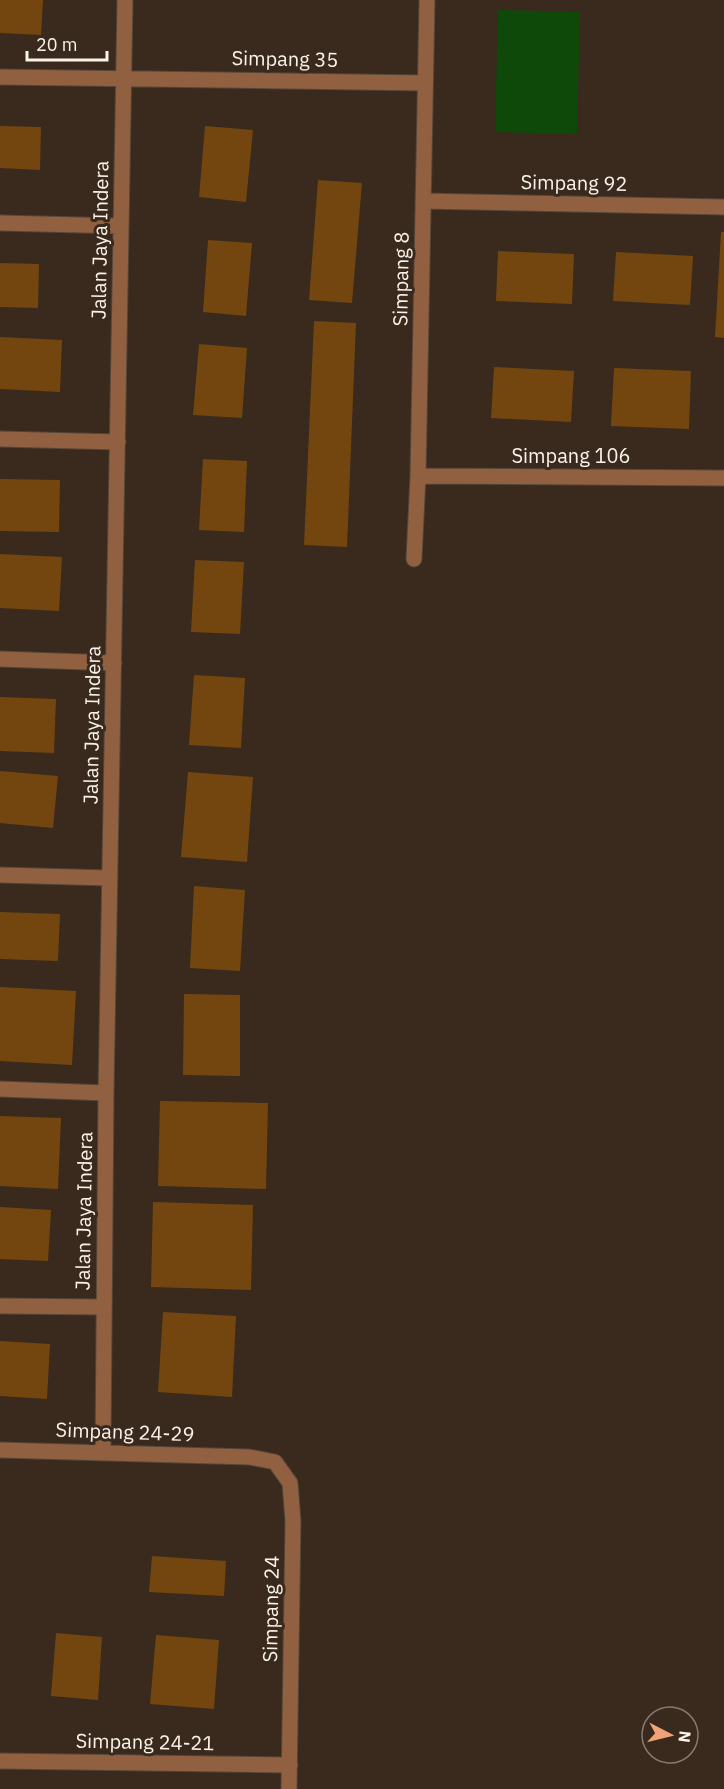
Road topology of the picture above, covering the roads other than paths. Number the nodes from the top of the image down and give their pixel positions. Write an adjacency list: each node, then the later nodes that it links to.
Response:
1 (125, 0): 4 (street, Jalan Jaya Indera)
2 (427, 0): 5 (street, Simpang 8)
3 (0, 77): 4 (street, Simpang 35)
4 (123, 78): 5 (street, Simpang 35); 9 (street, Jalan Jaya Indera)
5 (425, 83): 6 (street, Simpang 8)
6 (423, 201): 7 (street, Simpang 92); 12 (street, Simpang 8)
7 (724, 207)
8 (0, 224): 9 (street)
9 (122, 226): 11 (street, Jalan Jaya Indera)
10 (0, 439): 11 (street)
11 (118, 442): 16 (street, Jalan Jaya Indera)
12 (418, 476): 13 (street, Simpang 106); 14 (street, Simpang 8)
13 (724, 478)
14 (414, 559)
15 (0, 659): 16 (street)
16 (114, 663): 18 (street, Jalan Jaya Indera)
17 (0, 875): 18 (street)
18 (110, 878): 20 (street, Jalan Jaya Indera)
19 (0, 1089): 20 (street)
20 (106, 1093): 22 (street, Jalan Jaya Indera)
21 (0, 1306): 22 (street)
22 (104, 1307): 24 (street, Jalan Jaya Indera)
23 (0, 1450): 24 (street, Simpang 24-29)
24 (103, 1452): 25 (street, Simpang 24-29)
25 (249, 1457): 27 (street, Simpang 24)
26 (0, 1761): 27 (street, Simpang 24-21)
27 (290, 1765): 28 (street, Simpang 24)
28 (289, 1789)

